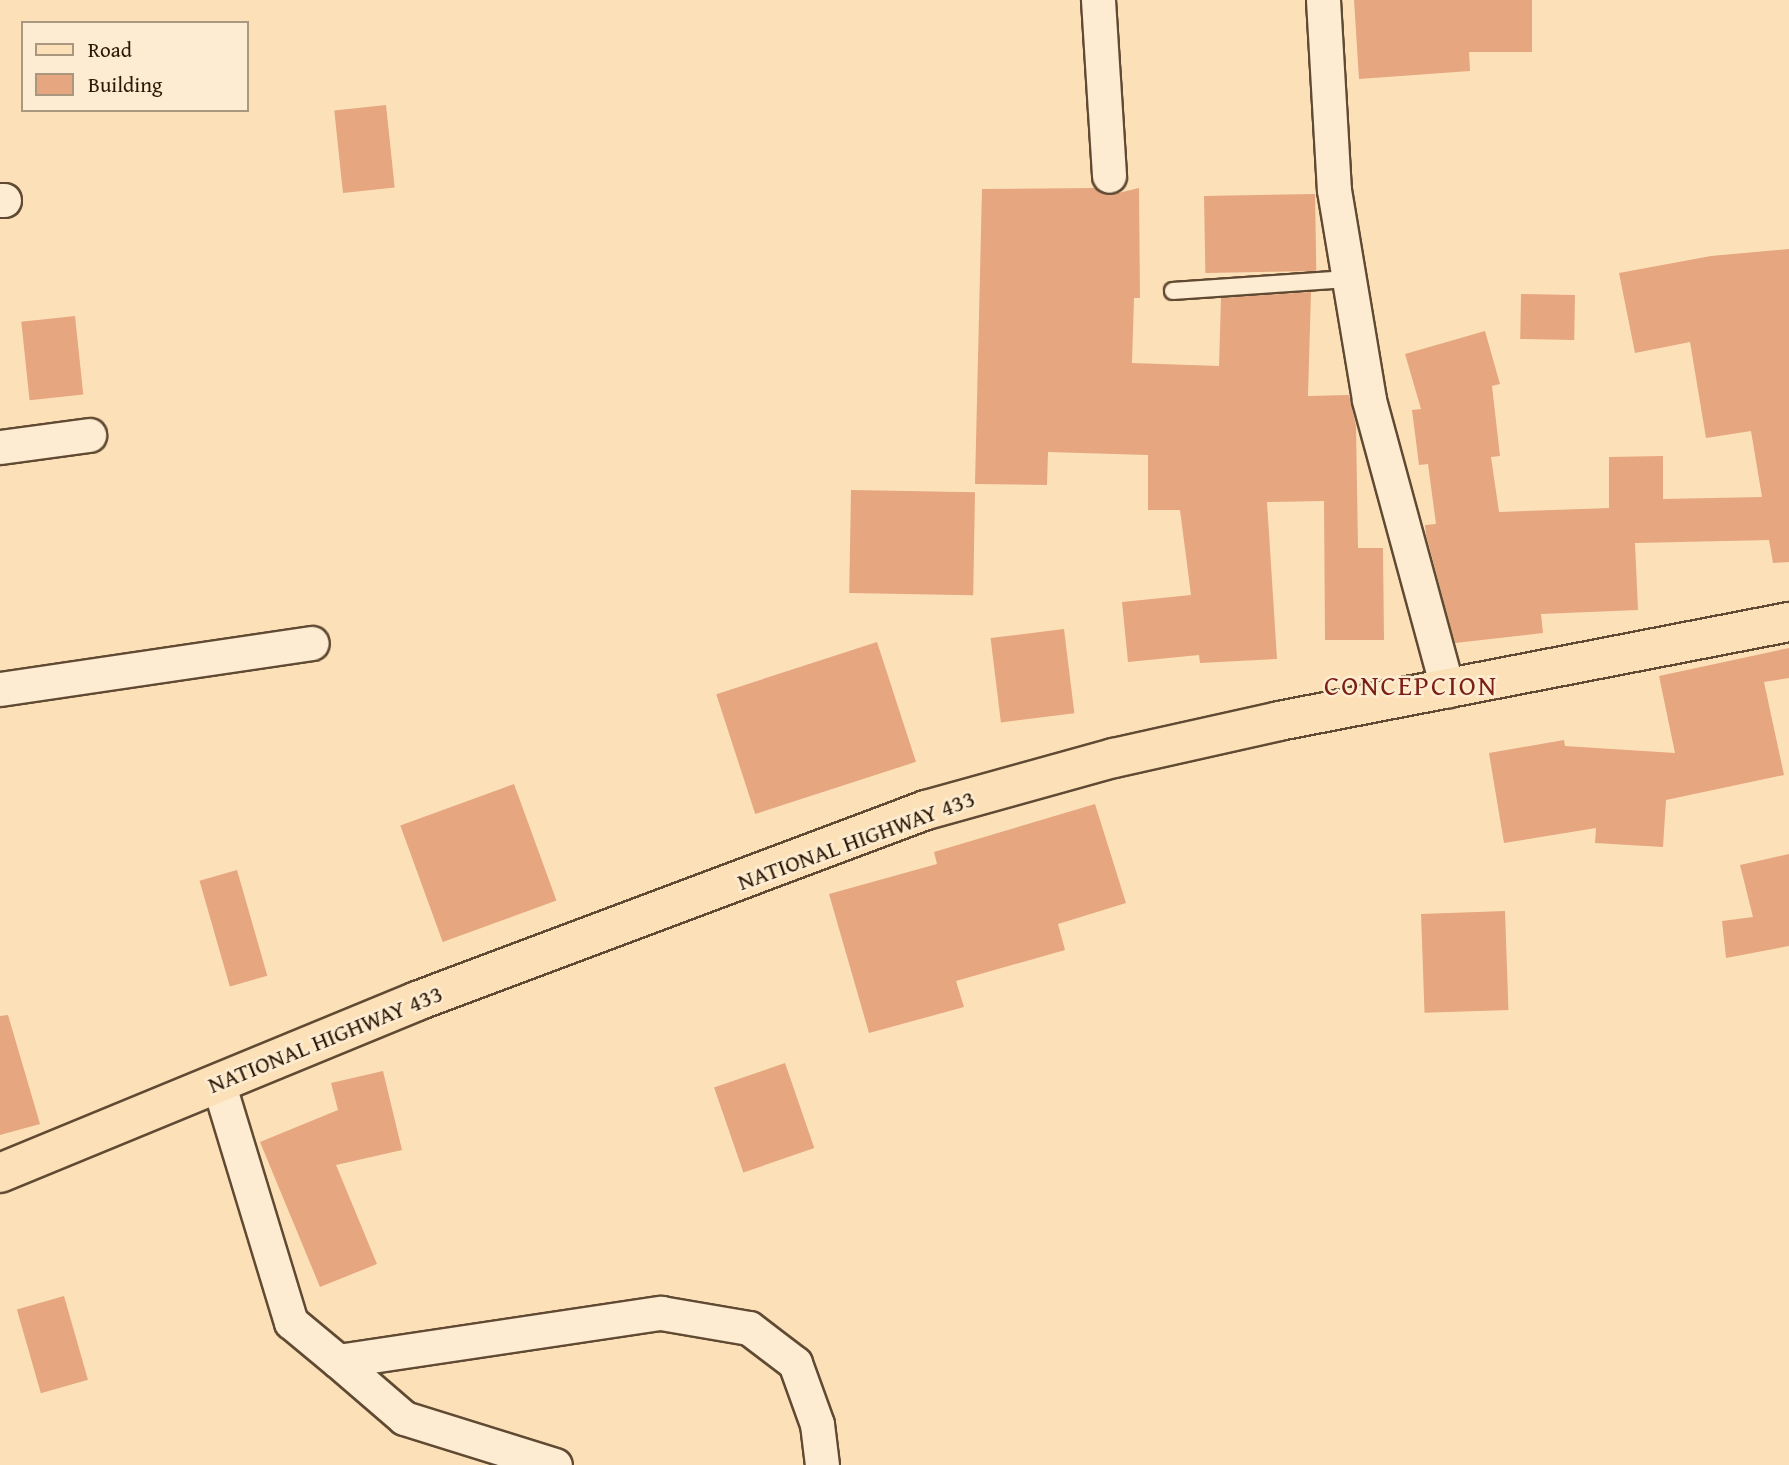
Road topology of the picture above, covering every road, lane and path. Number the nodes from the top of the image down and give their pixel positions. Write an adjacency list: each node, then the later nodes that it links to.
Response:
1 (1098, 0): 3 (street)
2 (1323, 0): 4 (street)
3 (1109, 176)
4 (1350, 279): 5 (lane); 11 (street)
5 (1173, 290)
6 (89, 435): 7 (street)
7 (0, 447)
8 (1789, 622): 11 (main road, NATIONAL HIGHWAY 433)
9 (312, 643): 10 (street)
10 (0, 689)
11 (1448, 690): 12 (main road, NATIONAL HIGHWAY 433)
12 (218, 1082): 13 (main road, NATIONAL HIGHWAY 433); 14 (street)
13 (0, 1173)
14 (338, 1362): 15 (street); 16 (street)
15 (555, 1465)
16 (821, 1465)

